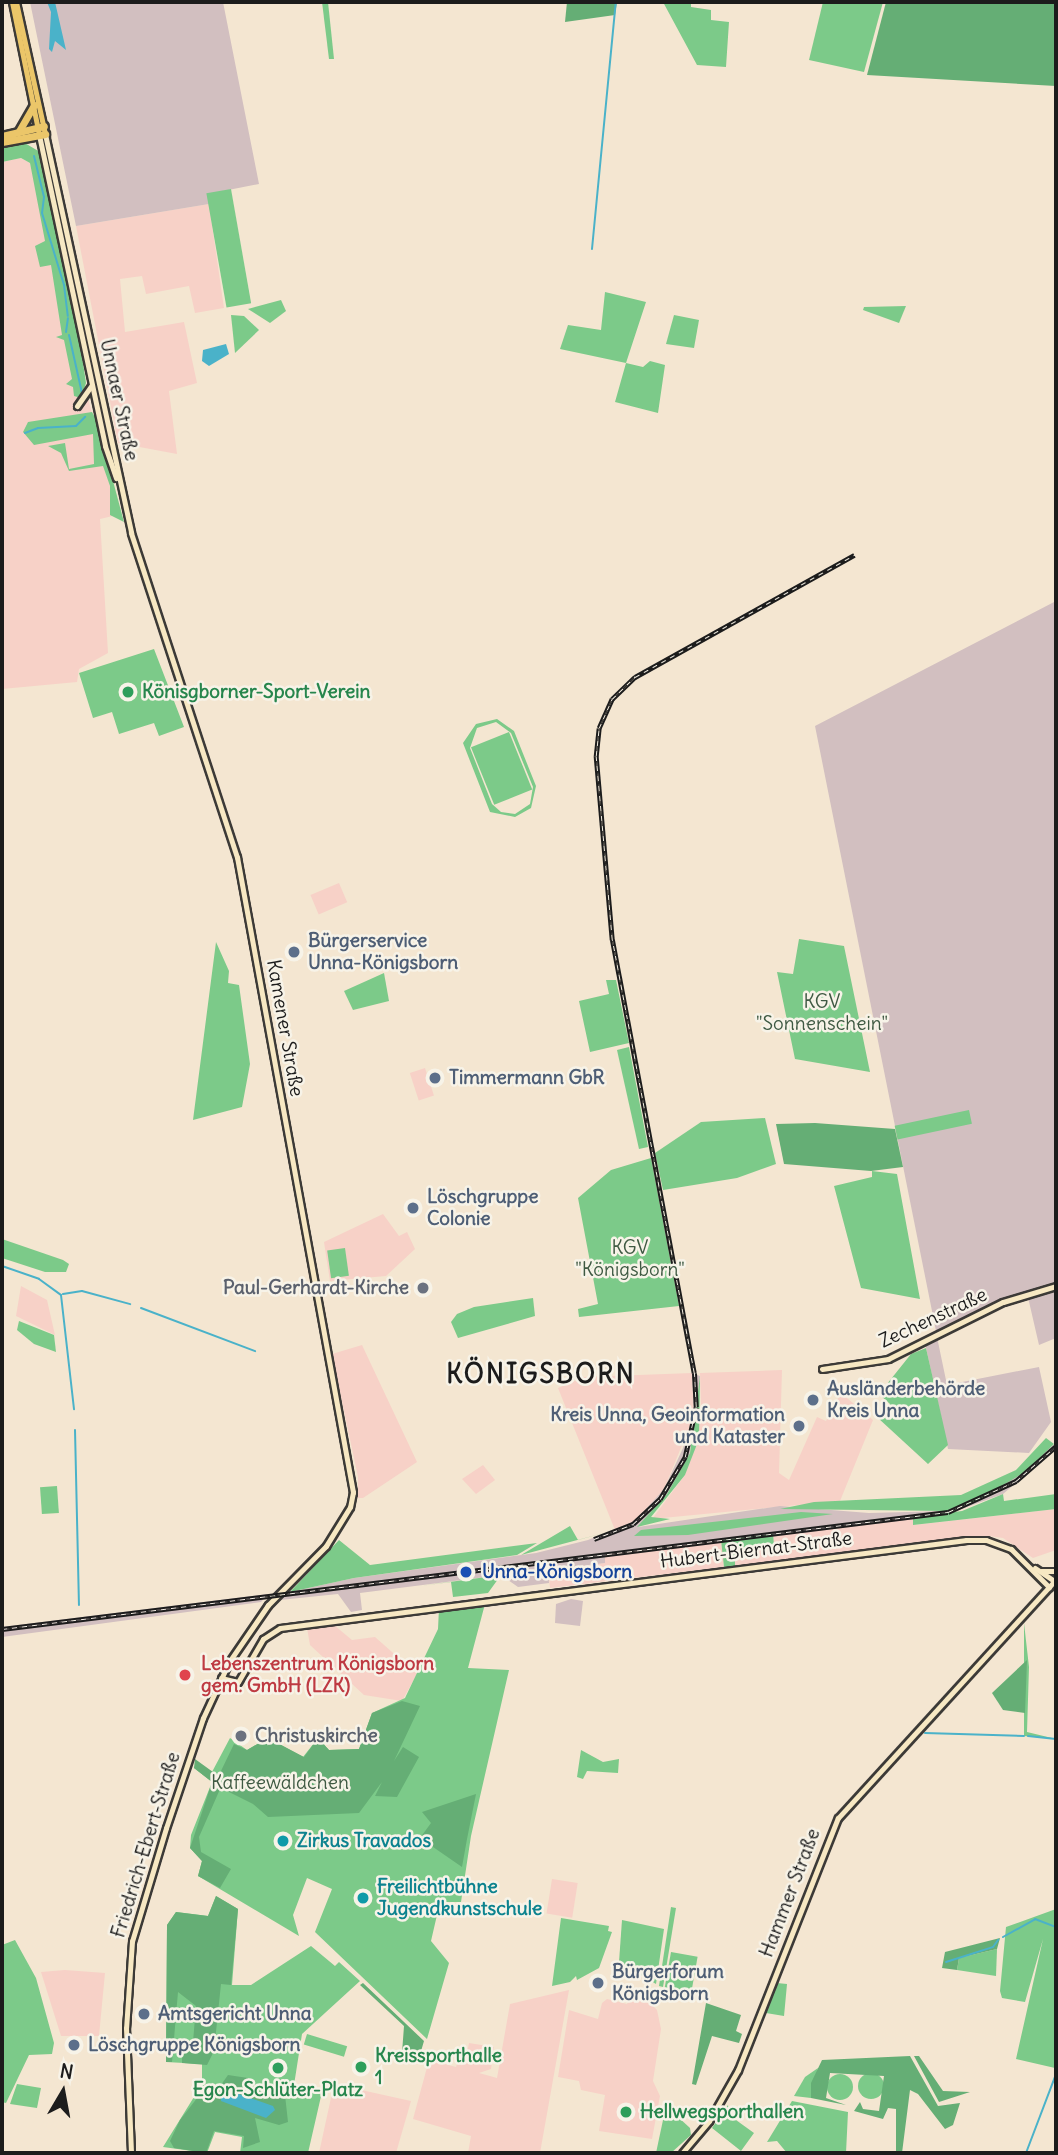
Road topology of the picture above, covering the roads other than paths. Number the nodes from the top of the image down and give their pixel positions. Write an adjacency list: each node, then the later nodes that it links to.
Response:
1 (14, 2): 2 (main road, Unnaer Straße); 3 (main road, Unnaer Straße)
2 (34, 105): 3 (main road, Unnaer Straße); 4 (highway)
3 (42, 131): 4 (highway); 5 (highway); 6 (main road, Unnaer Straße); 7 (main road, Unnaer Straße)
4 (16, 133): 5 (highway)
5 (2, 139)
6 (92, 383): 7 (main road, Unnaer Straße); 8 (main road)
7 (100, 405): 9 (main road, Unnaer Straße)
8 (77, 406)
9 (119, 484): 14 (main road, Kamener Straße)
10 (1056, 1286): 11 (main road, Zechenstraße)
11 (822, 1368)
12 (1038, 1569): 13 (main road); 15 (main road, Hubert-Biernat-Straße); 16 (main road, Hubert-Biernat-Straße)
13 (1056, 1571)
14 (300, 1574): 16 (main road, Friedrich-Ebert-Straße)
15 (1053, 1582): 18 (main road, Hammer Straße)
16 (221, 1678): 17 (main road, Friedrich-Ebert-Straße)
17 (131, 2153)
18 (682, 2153)

